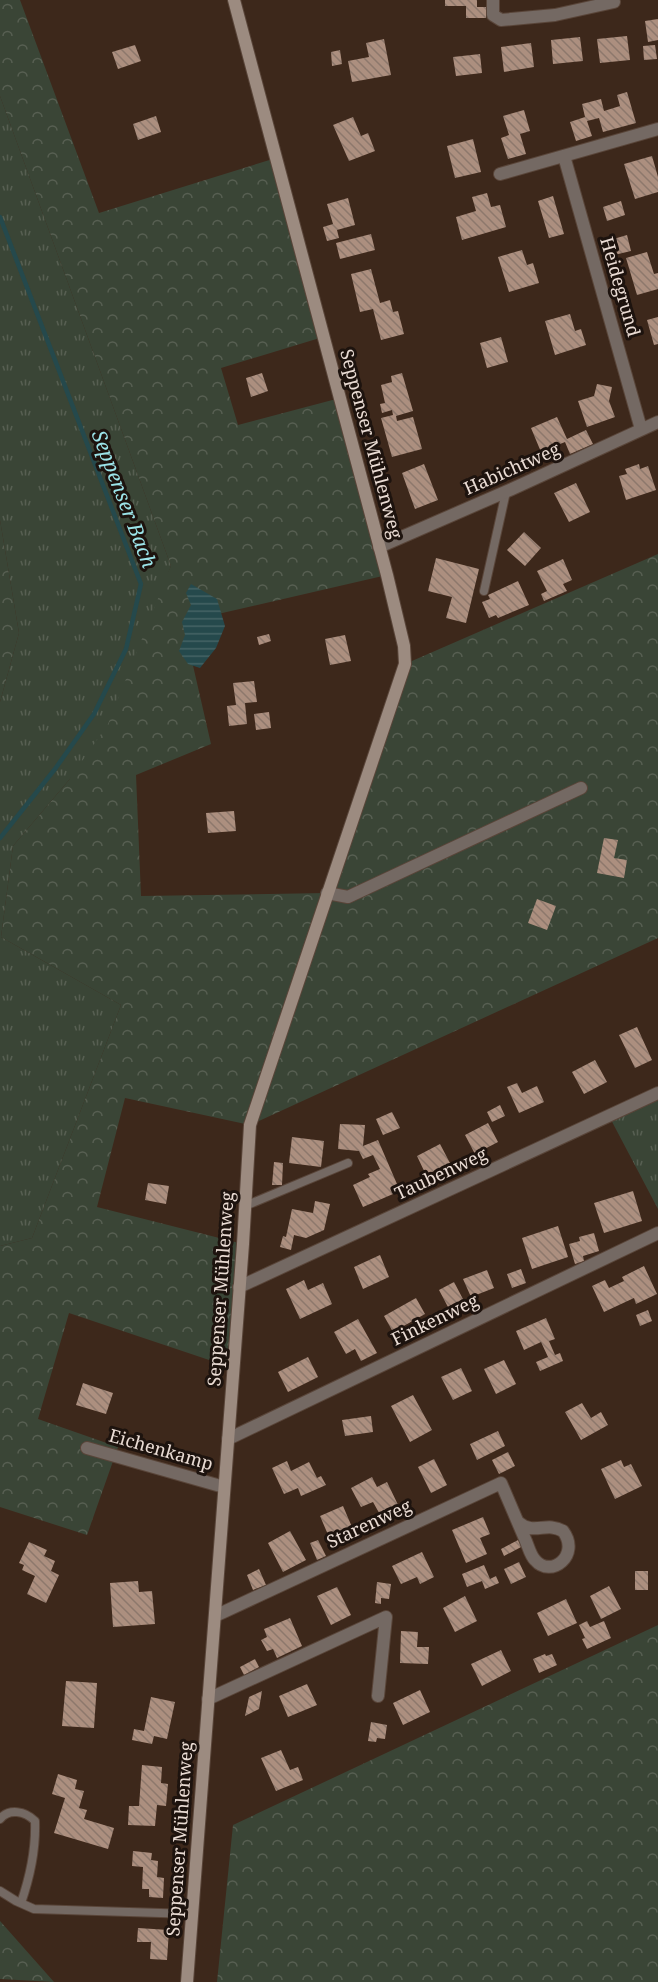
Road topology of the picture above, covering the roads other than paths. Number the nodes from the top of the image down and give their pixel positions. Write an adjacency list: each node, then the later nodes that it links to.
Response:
1 (234, 0): 10 (street, Seppenser Mühlenweg)
2 (493, 0): 3 (street)
3 (614, 2)
4 (658, 129): 5 (street)
5 (564, 156): 6 (street); 8 (street, Heidegrund)
6 (501, 174)
7 (658, 422): 8 (street, Habichtweg)
8 (641, 429): 9 (street, Habichtweg)
9 (506, 492): 10 (street, Habichtweg); 11 (lane)
10 (380, 547): 13 (street, Seppenser Mühlenweg)
11 (484, 591)
12 (581, 788): 13 (street)
13 (327, 893): 16 (street, Seppenser Mühlenweg)
14 (658, 1094): 18 (street, Taubenweg)
15 (348, 1163): 16 (lane)
16 (245, 1206): 18 (street, Seppenser Mühlenweg)
17 (658, 1233): 19 (street, Finkenweg)
18 (239, 1287): 19 (street, Seppenser Mühlenweg)
19 (228, 1439): 21 (street, Seppenser Mühlenweg)
20 (87, 1448): 21 (street, Eichenkamp)
21 (224, 1487): 23 (street, Seppenser Mühlenweg)
22 (518, 1522): 22 (street, Starenweg); 23 (street, Starenweg)
23 (214, 1616): 25 (street, Seppenser Mühlenweg)
24 (378, 1696): 25 (street)
25 (208, 1699): 29 (street, Seppenser Mühlenweg)
26 (0, 1819): 28 (lane)
27 (0, 1891): 28 (lane)
28 (21, 1903): 29 (lane)
29 (192, 1914): 30 (street, Seppenser Mühlenweg)
30 (187, 1982)

